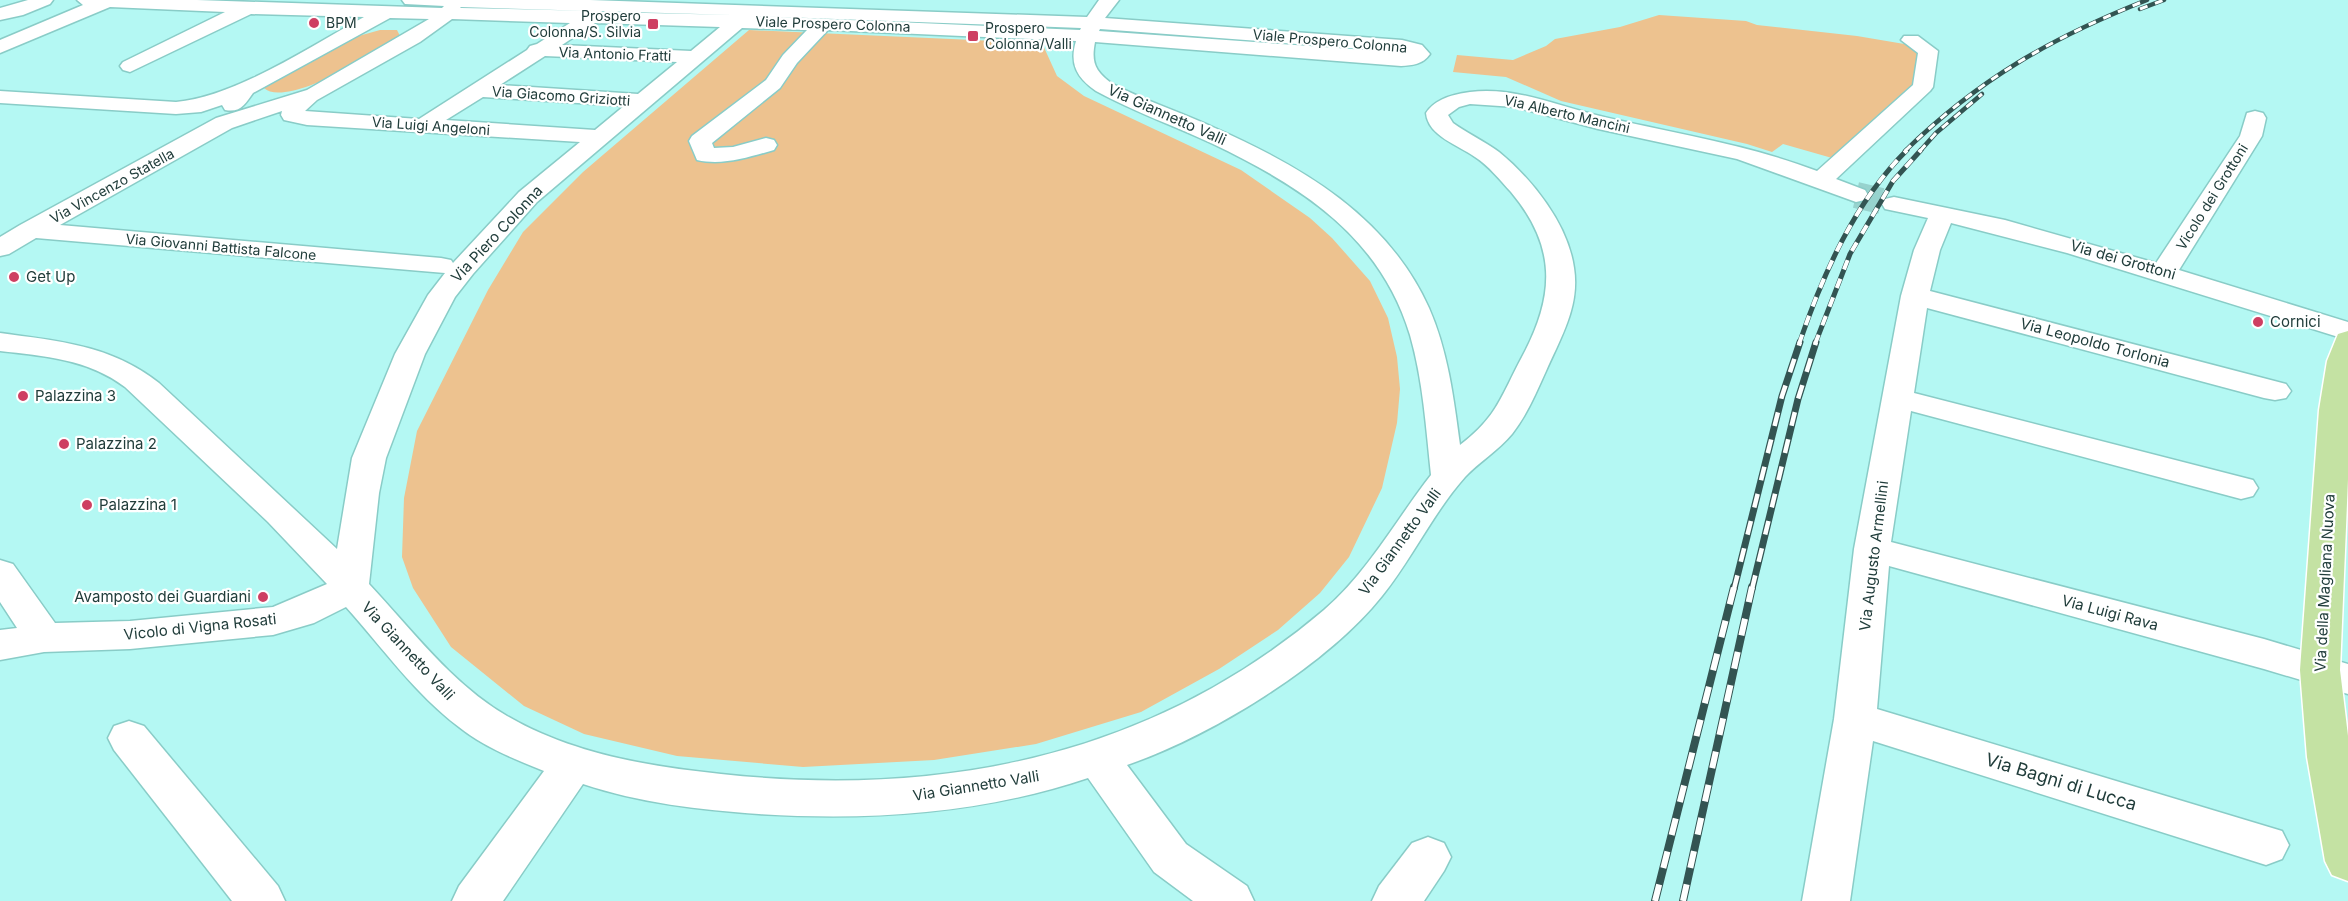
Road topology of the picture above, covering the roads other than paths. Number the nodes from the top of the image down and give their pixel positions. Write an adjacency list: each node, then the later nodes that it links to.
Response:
1 (44, 0): 13 (street)
2 (411, 0): 3 (street)
3 (419, 0): 7 (street); 12 (street)
4 (1110, 0): 17 (street)
5 (108, 1): 8 (street); 9 (street, Viale Prospero Colonna)
6 (534, 1): 7 (street, Viale Prospero Colonna); 11 (street, Viale Prospero Colonna)
7 (445, 4): 12 (street, Viale Prospero Colonna); 14 (street, Viale Prospero Colonna); 19 (street)
8 (84, 6): 15 (street); 21 (street)
9 (248, 8): 12 (street, Viale Prospero Colonna); 15 (street)
10 (752, 10): 11 (street, Viale Prospero Colonna); 11 (street, Viale Prospero Colonna); 16 (street, Viale Prospero Colonna); 17 (street, Viale Prospero Colonna); 23 (street, Via Piero Colonna)
11 (614, 11): 14 (street, Viale Prospero Colonna)
12 (387, 12): 18 (street)
13 (0, 14)
14 (592, 17): 22 (street)
15 (226, 18): 24 (street)
16 (823, 24): 17 (street, Viale Prospero Colonna); 34 (street)
17 (1090, 29): 17 (street, Viale Prospero Colonna); 50 (street, Via Giannetto Valli)
18 (351, 31): 19 (street); 25 (street)
19 (413, 38): 27 (street)
20 (1911, 40): 35 (street)
21 (0, 47)
22 (537, 51): 23 (street, Via Antonio Fratti); 26 (street)
23 (694, 57): 29 (street, Via Piero Colonna)
24 (130, 66)
25 (246, 89): 27 (street); 28 (street); 31 (street)
26 (479, 90): 29 (street, Via Giacomo Griziotti); 32 (street)
27 (314, 94): 31 (street, Via Vincenzo Statella); 32 (street, Via Luigi Angeloni)
28 (0, 96)
29 (642, 101): 33 (street, Via Piero Colonna)
30 (2255, 118): 43 (street, Vicolo dei Grottoni)
31 (224, 123): 40 (street, Via Vincenzo Statella)
32 (424, 125): 33 (street, Via Luigi Angeloni)
33 (601, 137): 54 (street, Via Piero Colonna)
34 (766, 145)
35 (1820, 181): 36 (street); 50 (street, Via Alberto Mancini)
36 (1856, 195)
37 (1894, 204): 38 (street, Via dei Grottoni)
38 (1941, 215): 43 (street, Via dei Grottoni); 44 (street, Via Augusto Armellini)
39 (0, 228): 40 (street, Via Giovanni Battista Falcone)
40 (32, 231): 41 (street, Via Vincenzo Statella); 42 (street, Via Giovanni Battista Falcone)
41 (0, 248)
42 (441, 266)
43 (2164, 272): 45 (street, Via dei Grottoni)
44 (1915, 296): 48 (street, Via Leopoldo Torlonia); 49 (street, Via Augusto Armellini)
45 (2348, 331)
46 (2348, 340): 57 (main road, Via della Magliana Nuova)
47 (0, 342): 54 (street, Via Giannetto Valli)
48 (2275, 391)
49 (1898, 398): 51 (street); 52 (street, Via Augusto Armellini)
50 (1448, 475): 60 (street, Via Giannetto Valli)
51 (2241, 488)
52 (1872, 549): 57 (street, Via Luigi Rava); 58 (street, Via Augusto Armellini)
53 (0, 573): 55 (street)
54 (350, 589): 55 (street, Vicolo di Vigna Rosati); 61 (street, Via Giannetto Valli)
55 (44, 639): 56 (street, Vicolo di Vigna Rosati)
56 (0, 645)
57 (2334, 674): 64 (main road, Via della Magliana Nuova)
58 (1855, 719): 62 (street, Via Bagni di Lucca); 69 (street, Via Augusto Armellini)
59 (129, 738): 65 (street)
60 (1099, 760): 61 (street, Via Giannetto Valli); 67 (street)
61 (573, 765): 66 (street)
62 (2266, 845)
63 (1428, 857): 68 (street)
64 (2348, 861)
65 (261, 901)
66 (476, 901)
67 (1230, 901)
68 (1396, 901)
69 (1826, 901)

